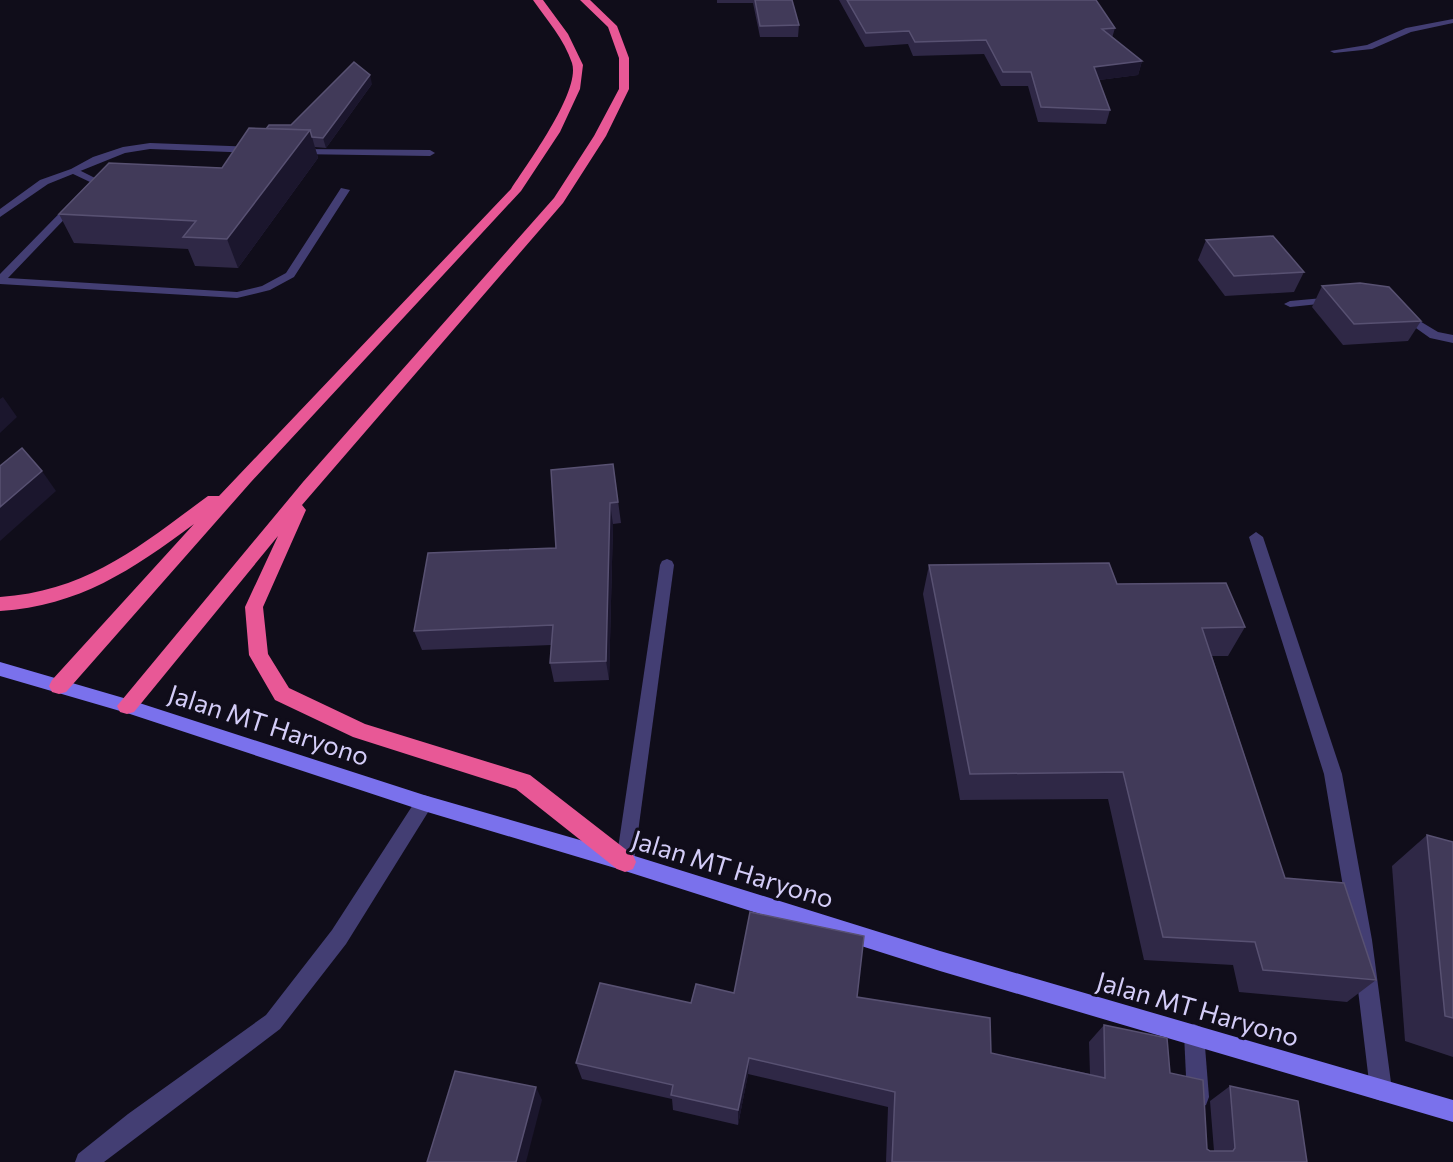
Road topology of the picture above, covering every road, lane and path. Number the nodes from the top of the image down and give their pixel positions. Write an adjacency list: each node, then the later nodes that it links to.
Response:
1 (538, 0): 16 (highway)
2 (585, 0): 17 (highway)
3 (1453, 21): 4 (street)
4 (1334, 51)
5 (264, 150): 8 (street)
6 (286, 151): 7 (street)
7 (430, 153)
8 (74, 171): 10 (street); 11 (street)
9 (345, 190): 11 (street)
10 (0, 214)
11 (0, 281)
12 (1345, 300): 13 (street)
13 (1290, 304)
14 (1395, 309): 15 (street)
15 (1453, 339)
16 (245, 478): 20 (highway); 22 (highway)
17 (309, 486): 23 (highway); 25 (highway)
18 (1256, 537): 27 (street)
19 (667, 565): 25 (street)
20 (0, 604)
21 (0, 669): 22 (main road, Jalan MT Haryono)
22 (59, 686): 23 (main road, Jalan MT Haryono)
23 (127, 706): 24 (main road, Jalan MT Haryono)
24 (424, 803): 25 (main road, Jalan MT Haryono); 30 (street)
25 (625, 861): 26 (main road, Jalan MT Haryono)
26 (1194, 1034): 27 (main road, Jalan MT Haryono); 29 (street)
27 (1381, 1090): 28 (main road, Jalan MT Haryono)
28 (1453, 1111)
29 (1199, 1115)
30 (86, 1162)

